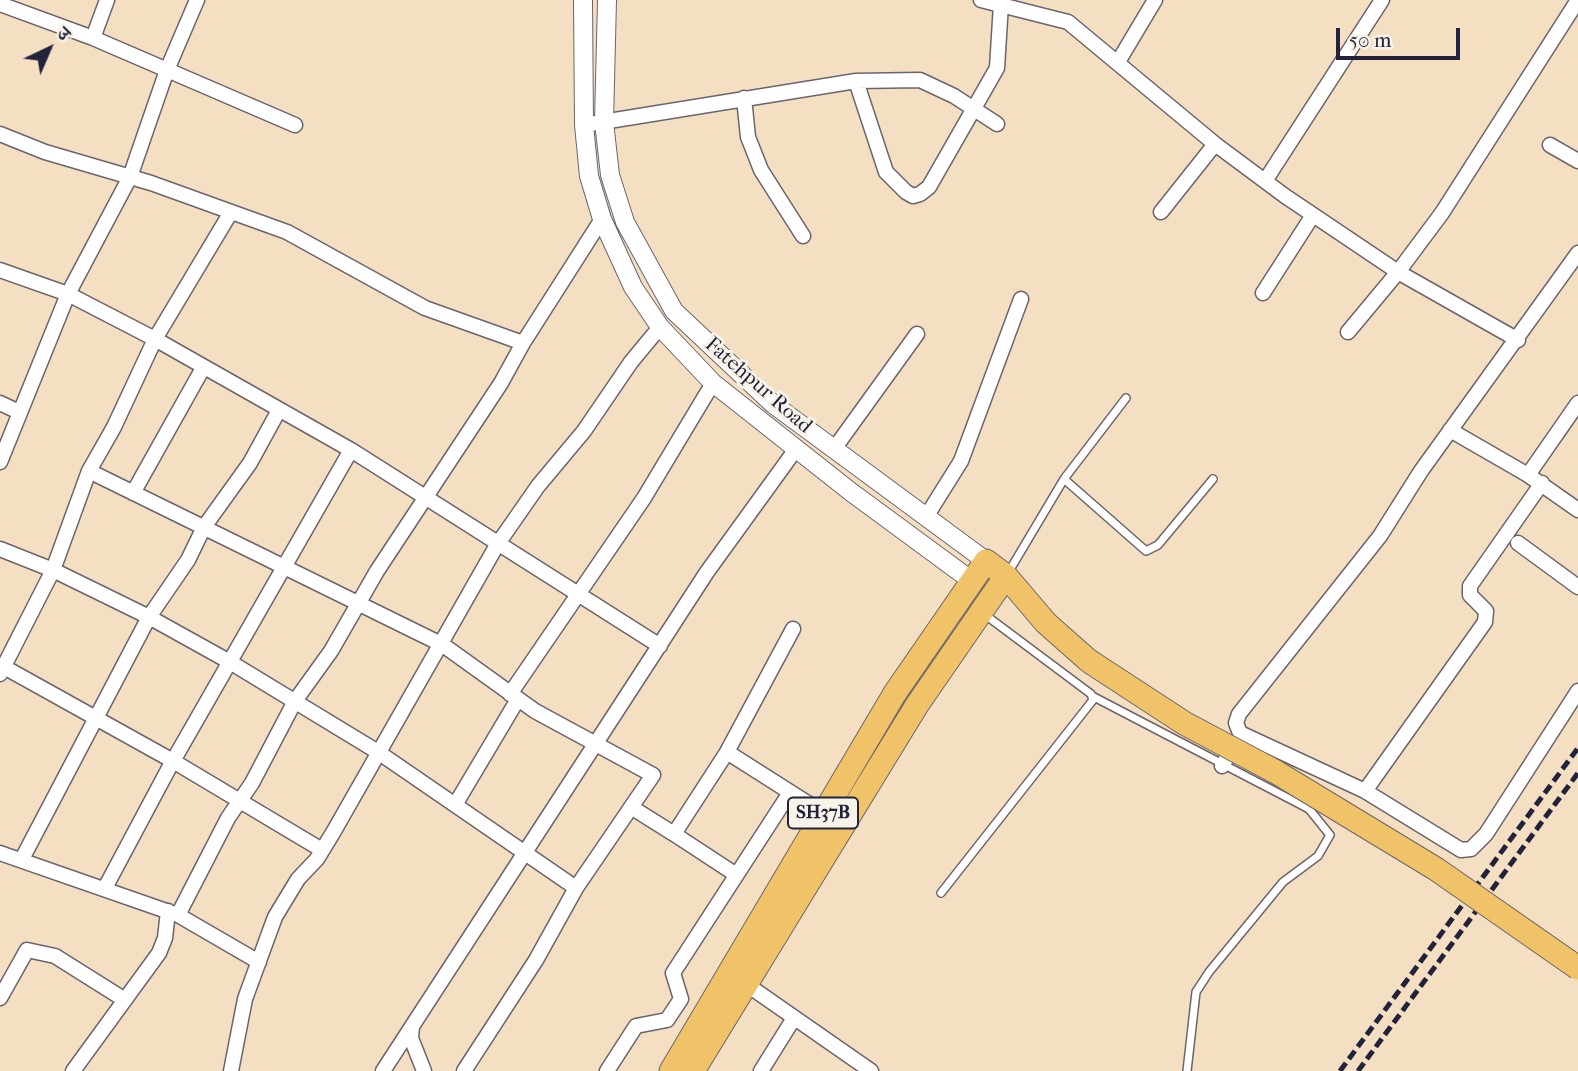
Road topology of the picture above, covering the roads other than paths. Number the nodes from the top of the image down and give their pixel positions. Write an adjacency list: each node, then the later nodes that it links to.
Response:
1 (107, 0): 11 (street)
2 (197, 0): 13 (street)
3 (583, 0): 20 (street, Fatehpur Road)
4 (607, 0): 17 (street)
5 (981, 0): 10 (street)
6 (1155, 0): 12 (street)
7 (1382, 0): 26 (street)
8 (1578, 0): 34 (street)
9 (0, 4): 11 (street)
10 (1001, 4): 12 (street); 16 (street)
11 (93, 38): 13 (street)
12 (1118, 62): 22 (street)
13 (167, 70): 19 (street); 25 (street)
14 (856, 81): 15 (street); 16 (street); 16 (street)
15 (744, 98): 17 (street); 31 (street)
16 (973, 109): 18 (street)
17 (604, 121): 20 (street); 53 (street)
18 (996, 124)
19 (295, 125)
20 (584, 125): 30 (street, Fatehpur Road)
21 (2, 139): 25 (street)
22 (1215, 144): 26 (street); 28 (street)
23 (1550, 145): 24 (street)
24 (1578, 161)
25 (130, 177): 27 (street); 36 (street)
26 (1265, 181): 29 (street)
27 (231, 212): 41 (street); 43 (street)
28 (1161, 212)
29 (1313, 215): 34 (street); 35 (street)
30 (602, 219): 38 (street, Fatehpur Road); 43 (street)
31 (803, 236)
32 (1578, 253): 42 (street)
33 (0, 270): 36 (street)
34 (1398, 272): 39 (street); 42 (street)
35 (1264, 293)
36 (68, 294): 41 (street); 50 (street)
37 (1021, 299): 64 (street)
38 (660, 327): 45 (street, Fatehpur Road); 67 (street)
39 (1348, 332)
40 (917, 334): 53 (street)
41 (155, 339): 44 (street); 56 (street)
42 (1518, 340): 51 (street)
43 (523, 343): 62 (street)
44 (203, 368): 49 (street); 61 (street)
45 (713, 383): 52 (street, Fatehpur Road); 74 (street)
46 (1126, 398): 58 (lane)
47 (0, 403): 50 (street)
48 (1578, 403): 57 (street)
49 (279, 410): 54 (street); 65 (street)
50 (19, 412): 55 (street)
51 (1450, 430): 57 (street); 88 (street)
52 (796, 449): 72 (street, Fatehpur Road); 80 (street)
53 (834, 449): 64 (street)
54 (351, 450): 62 (street); 70 (street)
55 (0, 462)
56 (89, 471): 61 (street); 71 (street)
57 (1528, 475): 60 (street)
58 (1064, 479): 59 (lane); 75 (lane)
59 (1213, 479)
60 (1542, 483): 63 (street); 94 (street)
61 (133, 493): 65 (street)
62 (426, 500): 67 (street); 76 (street)
63 (1578, 510)
64 (926, 517): 69 (street)
65 (204, 527): 70 (street); 77 (street)
66 (1518, 542): 73 (street)
67 (498, 545): 74 (street); 79 (street)
68 (0, 549): 71 (street)
69 (986, 561): 72 (main road, SH37B); 75 (main road)
70 (284, 566): 76 (street); 81 (street)
71 (53, 570): 77 (street); 82 (street)
72 (972, 580): 75 (main road); 99 (main road, SH37B)
73 (1578, 587)
74 (576, 594): 80 (street); 84 (street)
75 (993, 594): 85 (lane); 111 (main road, bridge); 112 (main road, SH37B)
76 (361, 603): 79 (street); 86 (street)
77 (149, 617): 81 (street); 87 (street)
78 (793, 629): 91 (street)
79 (443, 646): 84 (street); 90 (street)
80 (660, 646): 89 (street)
81 (230, 662): 86 (street); 92 (street)
82 (2, 670): 87 (street)
83 (1578, 691): 94 (street)
84 (514, 696): 89 (street); 97 (street)
85 (1094, 697): 93 (lane); 108 (lane)
86 (295, 701): 90 (street); 96 (street)
87 (96, 720): 92 (street); 104 (street)
88 (1240, 733): 93 (street); 94 (street)
89 (596, 742): 98 (street); 102 (street)
90 (378, 752): 97 (street); 101 (street)
91 (727, 752): 95 (street); 100 (street)
92 (173, 761): 96 (street); 106 (street)
93 (1222, 765): 127 (lane)
94 (1366, 791)
95 (789, 794): 99 (street); 105 (street)
96 (239, 802): 101 (street); 109 (street)
97 (455, 805): 102 (street)
98 (631, 807): 100 (street); 107 (street)
99 (823, 813): 123 (main road, SH37B)
100 (674, 834): 105 (street)
101 (322, 850): 110 (street)
102 (526, 852): 107 (street); 116 (street)
103 (0, 853): 104 (street)
104 (22, 859): 106 (street)
105 (735, 874): 122 (street)
106 (105, 888): 109 (street)
107 (576, 888): 121 (street)
108 (941, 893)
109 (173, 913): 110 (street); 114 (street)
110 (259, 962): 118 (street)
111 (1578, 968)
112 (746, 984): 115 (street); 124 (main road, SH37B)
113 (0, 998): 114 (street)
114 (125, 1000): 117 (street)
115 (794, 1018): 125 (street); 126 (street)
116 (412, 1026): 119 (street); 120 (street)
117 (73, 1071)
118 (231, 1071)
119 (383, 1071)
120 (424, 1071)
121 (464, 1071)
122 (607, 1071)
123 (671, 1071)
124 (693, 1071)
125 (761, 1071)
126 (871, 1071)
127 (1187, 1071)

